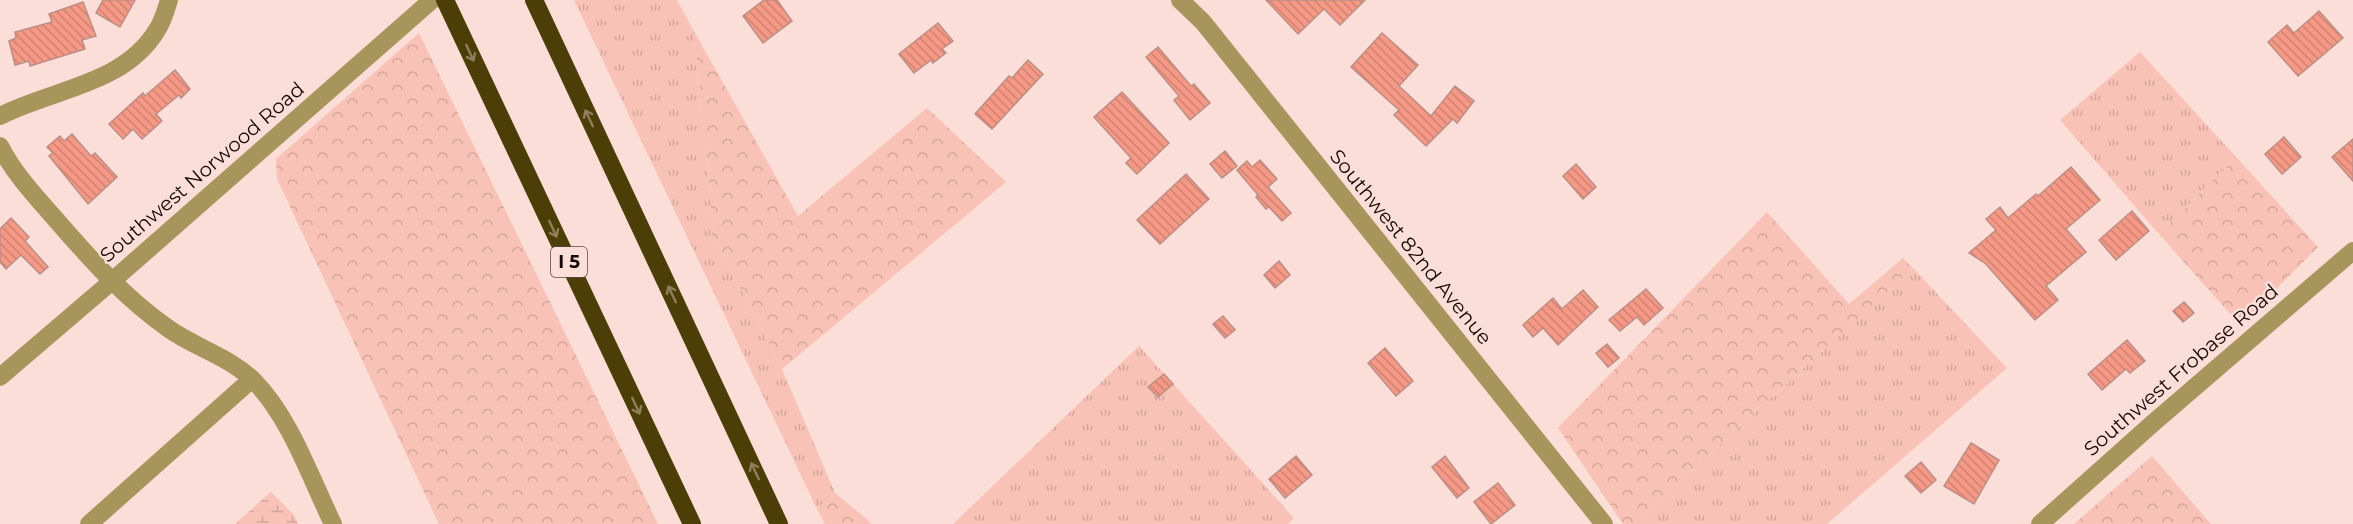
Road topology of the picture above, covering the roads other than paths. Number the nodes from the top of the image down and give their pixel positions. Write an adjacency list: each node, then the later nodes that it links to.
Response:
1 (170, 0): 6 (street)
2 (432, 0): 9 (street, Southwest Norwood Road)
3 (445, 0): 14 (highway, I 5, one-way to 14)
4 (534, 0): 15 (highway, one-way to 4)
5 (1180, 0): 16 (street, Southwest 82nd Avenue)
6 (0, 116)
7 (0, 146): 9 (street)
8 (2353, 251): 17 (street, Southwest Frobase Road)
9 (111, 282): 10 (street, Southwest Norwood Road); 11 (street)
10 (0, 377)
11 (252, 379): 12 (street); 13 (street)
12 (89, 524)
13 (333, 524)
14 (692, 524)
15 (780, 524)
16 (1604, 524)
17 (2040, 524)

